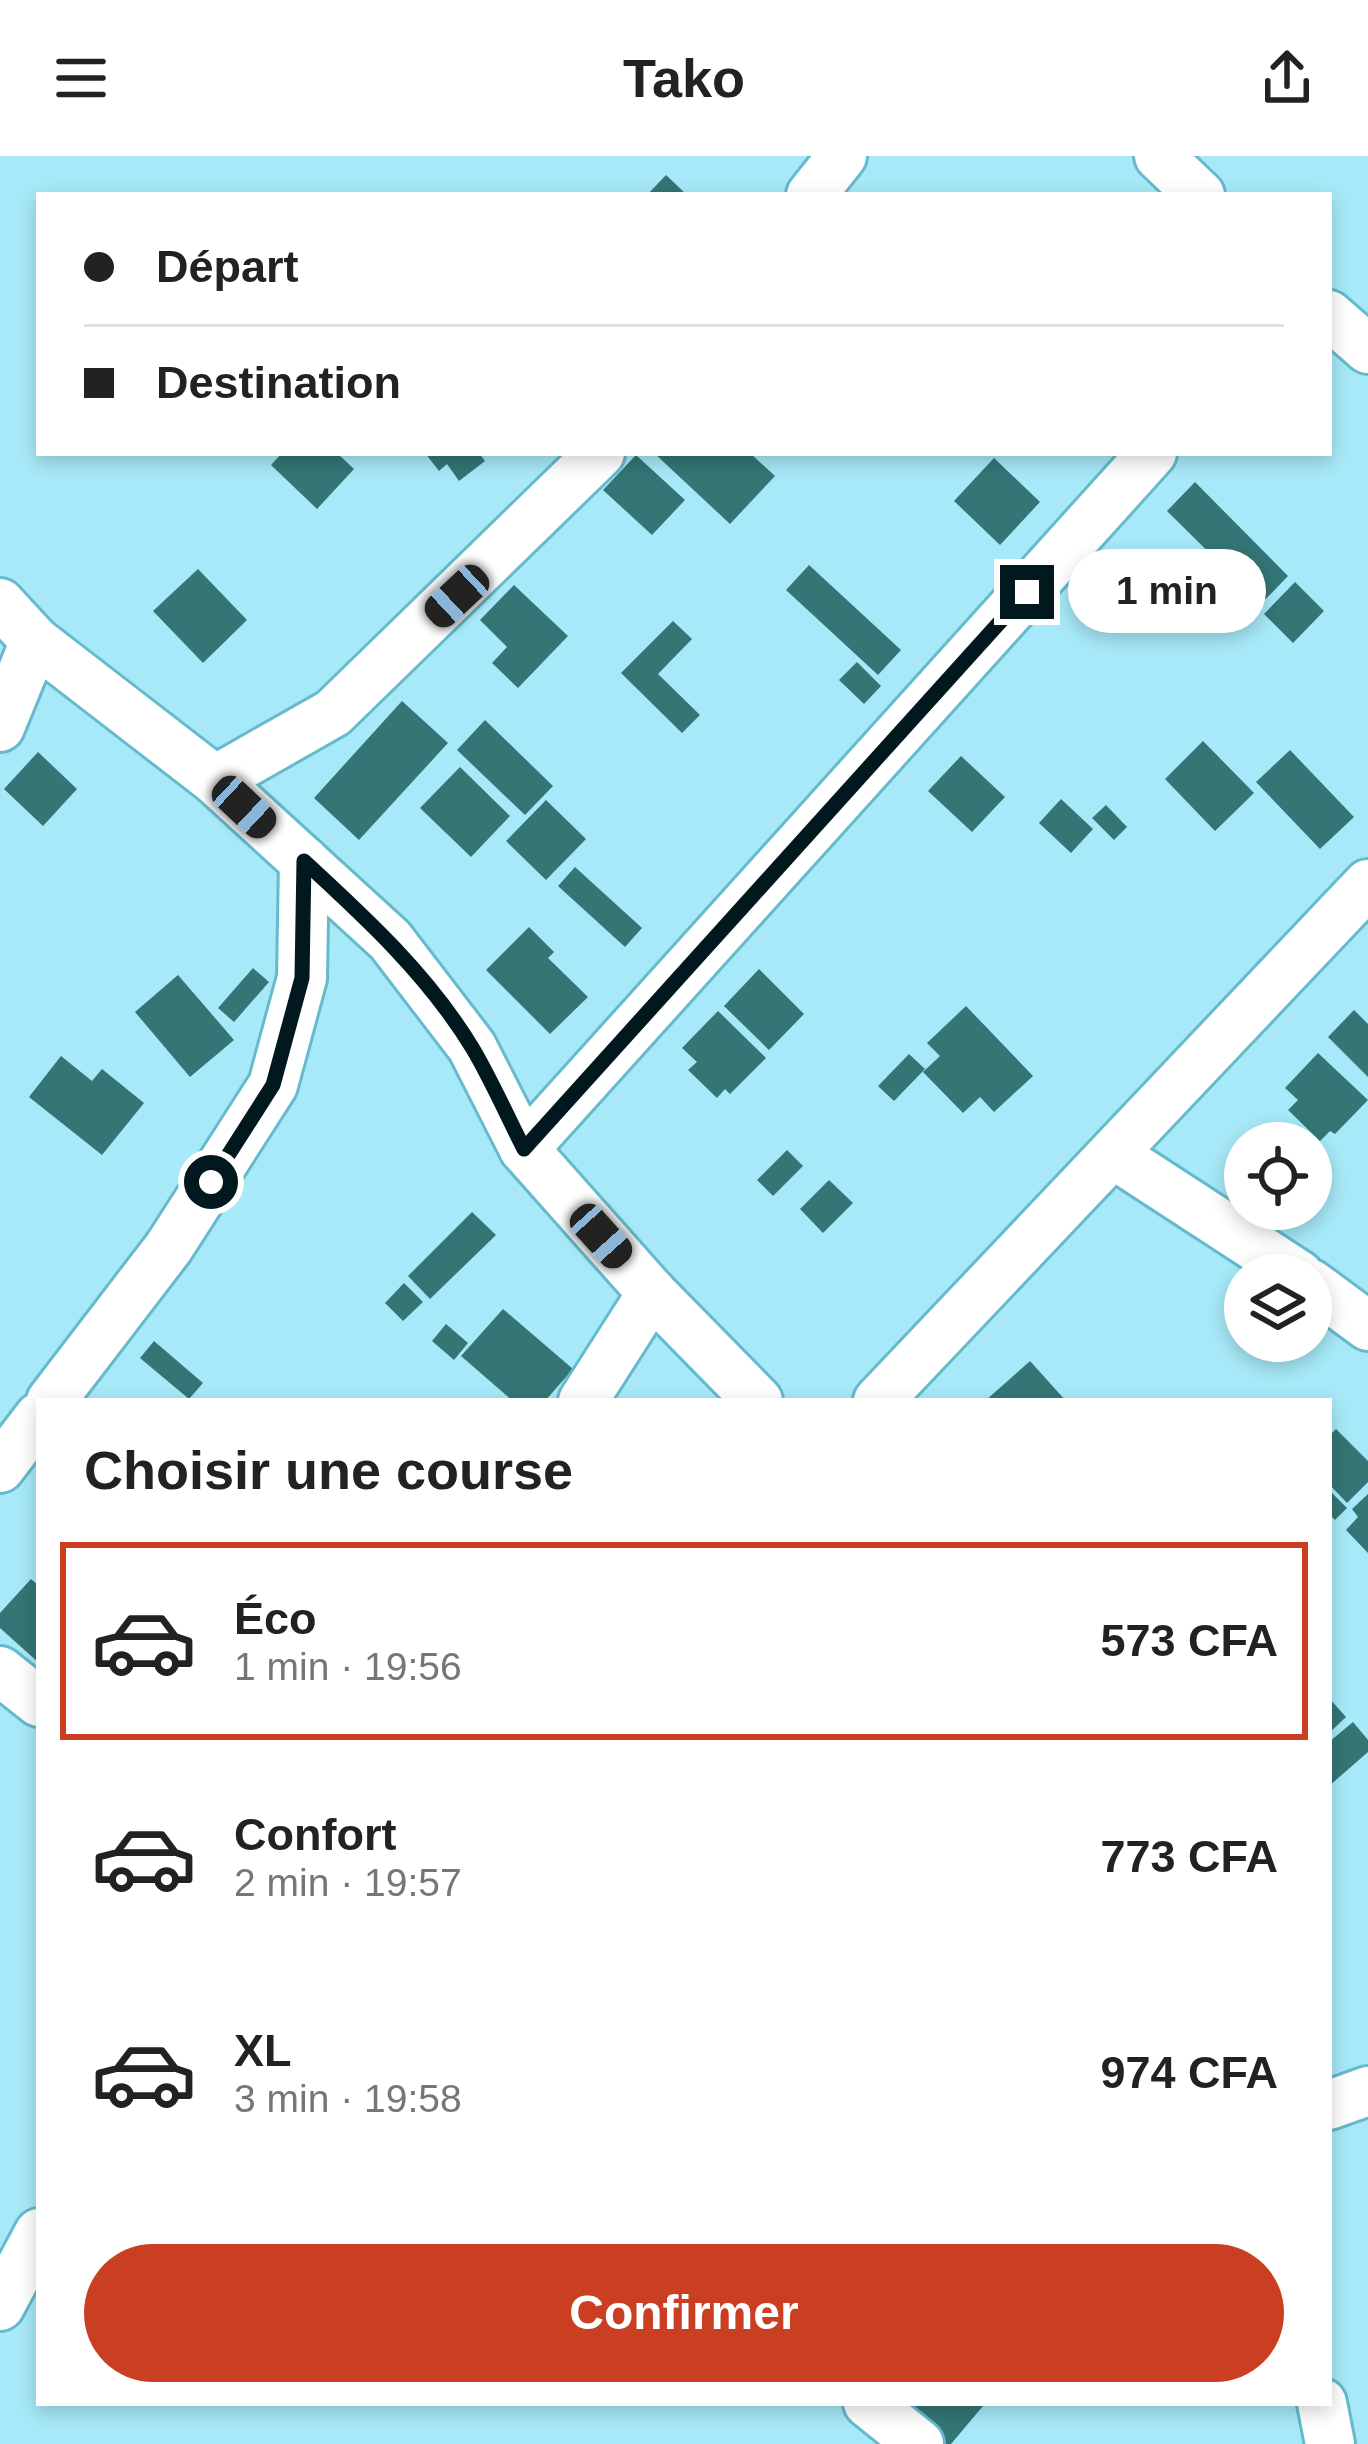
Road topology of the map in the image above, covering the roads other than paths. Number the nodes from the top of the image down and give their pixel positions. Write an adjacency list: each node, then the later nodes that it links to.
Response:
1 (842, 156): 3 (street)
2 (1159, 156): 4 (street)
3 (813, 192)
4 (1197, 192)
5 (1332, 318): 6 (street)
6 (1368, 349)
7 (597, 456): 12 (street)
8 (1149, 456): 15 (street)
9 (0, 603): 10 (street)
10 (35, 640): 11 (street); 12 (street)
11 (0, 727)
12 (215, 780): 13 (street)
13 (304, 861): 15 (street); 21 (street)
14 (1368, 884): 16 (street)
15 (524, 1149): 18 (street)
16 (1113, 1154): 17 (street); 24 (street)
17 (1267, 1254)
18 (652, 1293): 22 (street); 23 (street)
19 (1332, 1299): 20 (street)
20 (1368, 1326)
21 (53, 1398)
22 (585, 1398)
23 (755, 1398)
24 (881, 1398)
25 (36, 1421): 26 (street)
26 (0, 1468)
27 (0, 1671): 28 (street)
28 (36, 1700)
29 (1368, 2091): 30 (street)
30 (1332, 2104)
31 (36, 2239): 32 (street)
32 (0, 2306)
33 (872, 2406): 35 (street)
34 (1323, 2406): 36 (street)
35 (919, 2444)
36 (1330, 2444)

